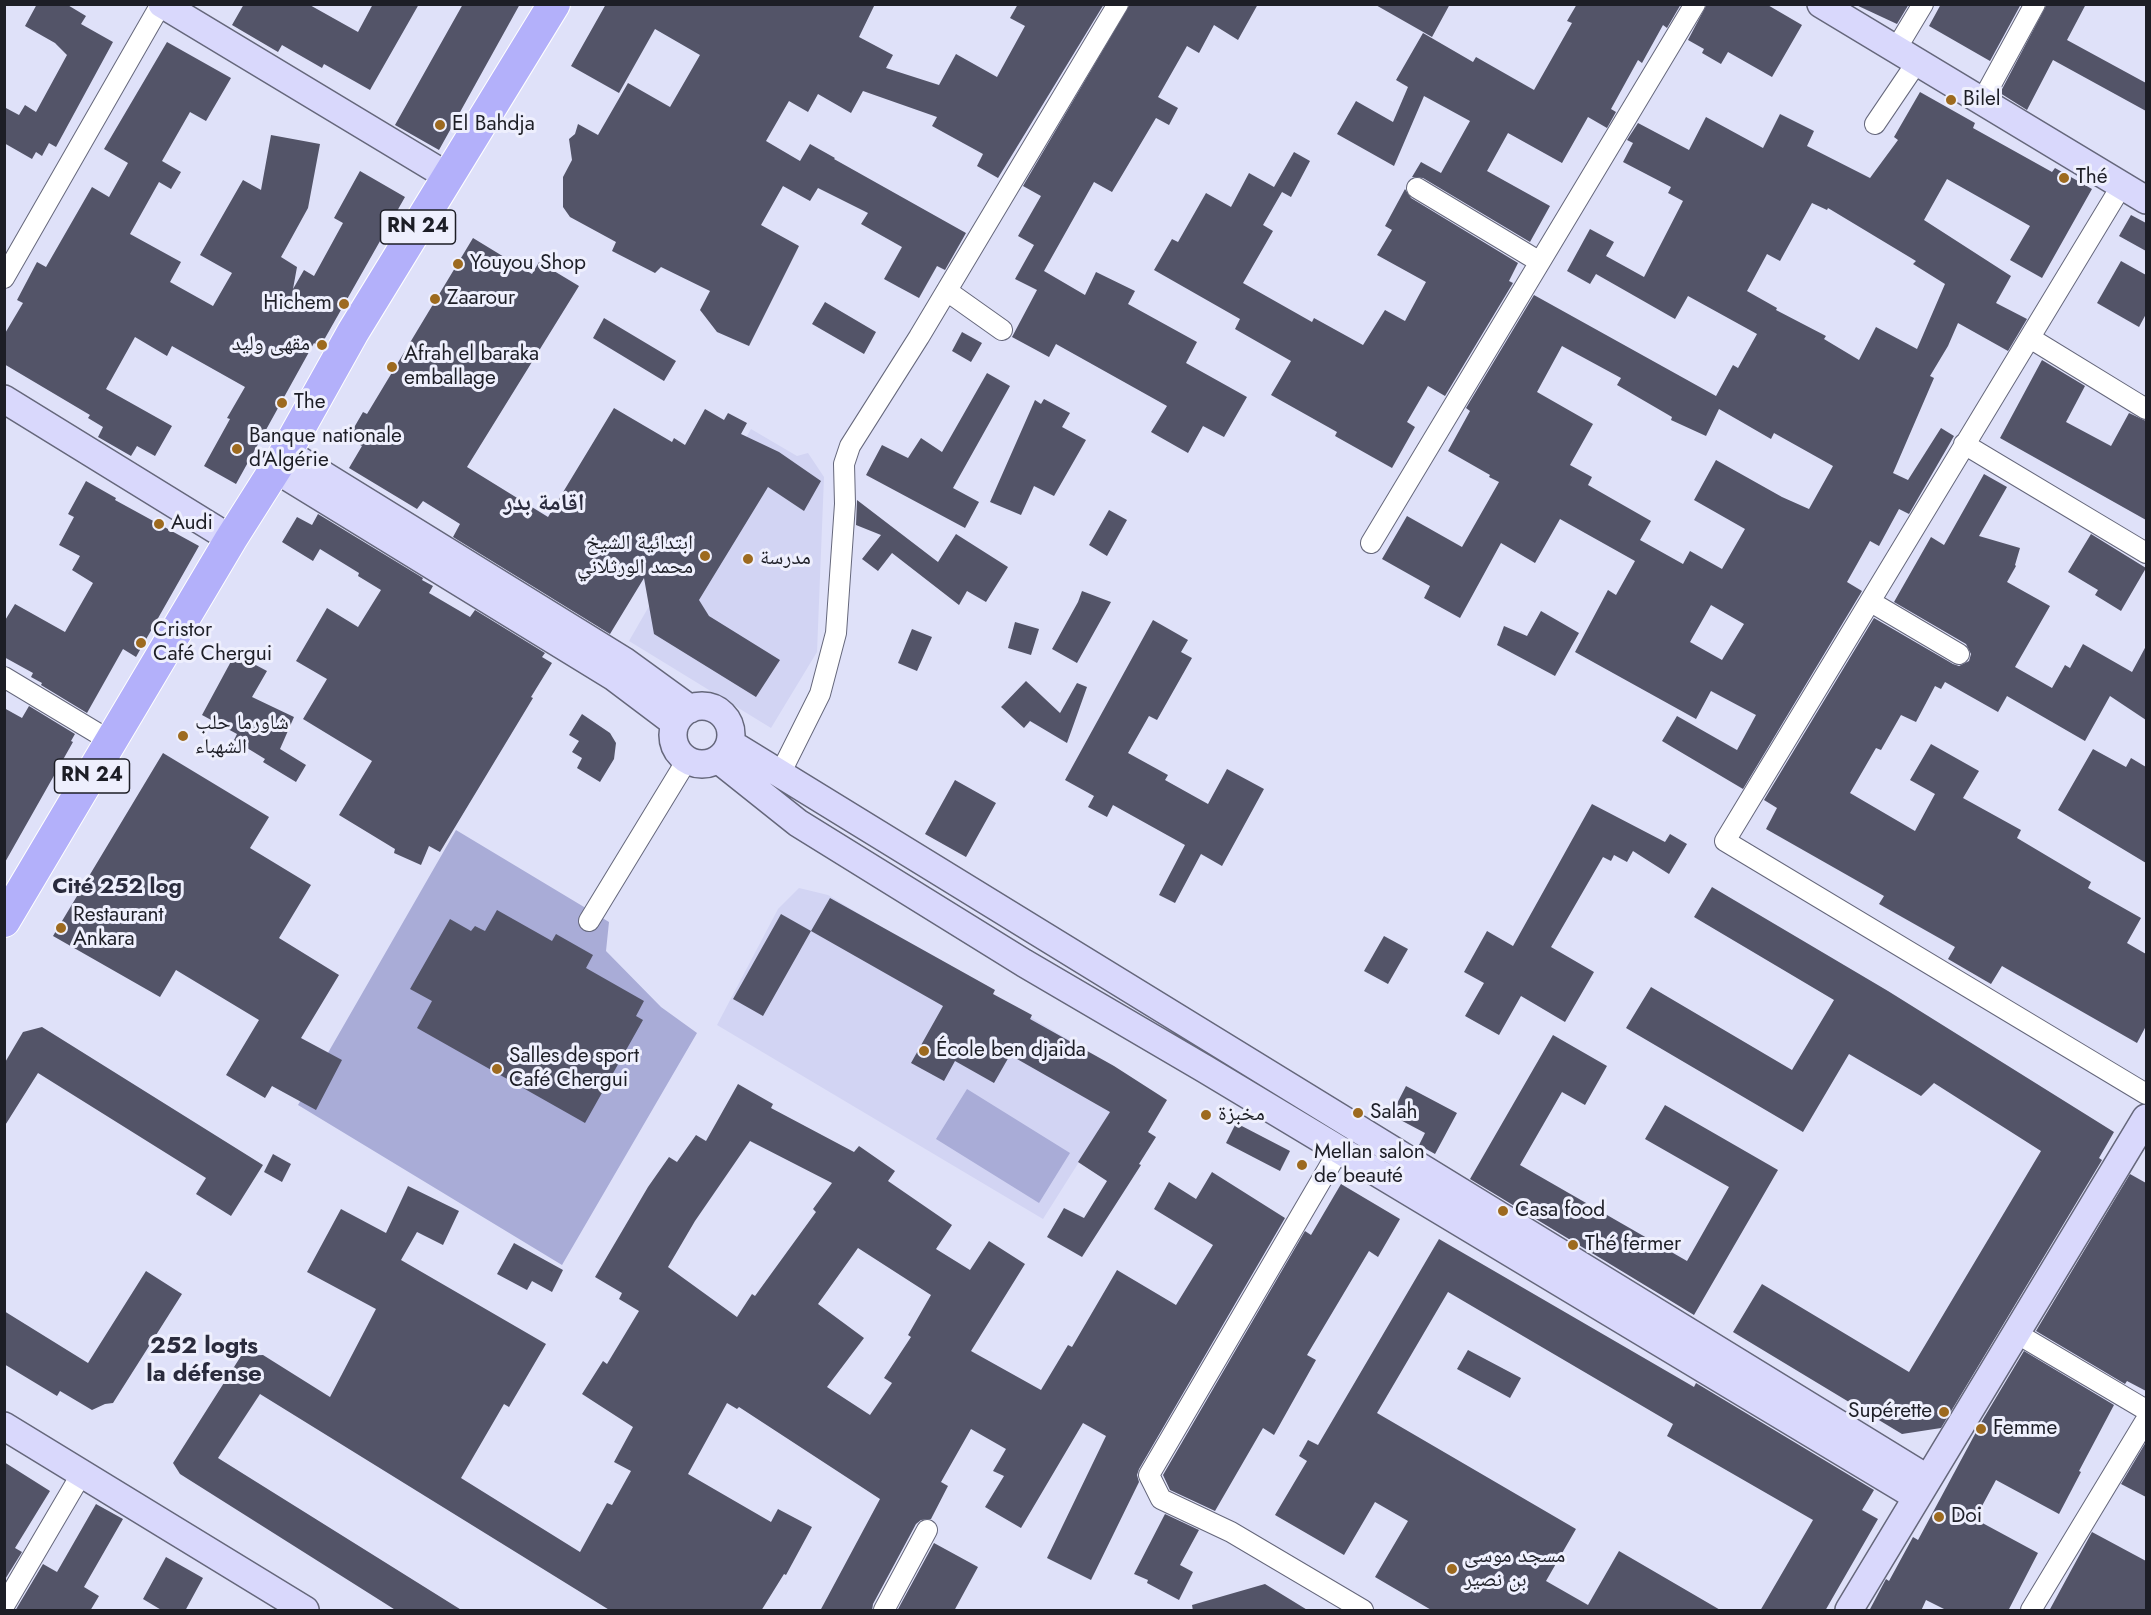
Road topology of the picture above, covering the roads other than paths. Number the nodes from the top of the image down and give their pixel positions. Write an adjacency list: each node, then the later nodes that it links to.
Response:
1 (162, 4): 11 (main road); 16 (street)
2 (554, 4): 11 (main road, RN 24)
3 (1118, 4): 17 (street)
4 (1695, 4): 15 (street)
5 (1821, 4): 8 (main road)
6 (1923, 4): 8 (street)
7 (2035, 4): 9 (street)
8 (1907, 56): 9 (main road); 10 (street)
9 (1982, 101): 12 (main road)
10 (1875, 124)
11 (449, 177): 23 (main road, RN 24)
12 (2122, 185): 14 (main road); 19 (street)
13 (1417, 188): 15 (street)
14 (2146, 200)
15 (1540, 262): 25 (street)
16 (4, 278)
17 (947, 291): 18 (street); 34 (street)
18 (1002, 330)
19 (2030, 338): 21 (street); 22 (street)
20 (4, 399): 24 (main road)
21 (2146, 409)
22 (1964, 444): 26 (street); 27 (street)
23 (281, 460): 24 (main road, RN 24); 30 (main road)
24 (231, 539): 31 (main road, RN 24)
25 (1371, 543)
26 (2146, 553)
27 (1871, 602): 28 (street); 37 (street)
28 (1959, 654)
29 (4, 677): 31 (street)
30 (682, 716): 32 (main road); 33 (main road)
31 (112, 742): 35 (main road, RN 24)
32 (724, 751): 33 (main road); 34 (main road); 39 (main road)
33 (687, 760): 36 (street)
34 (780, 774): 45 (main road)
35 (4, 921)
36 (589, 921)
37 (2146, 1094)
38 (2146, 1118): 40 (main road)
39 (1339, 1150): 45 (main road); 50 (street)
40 (2016, 1333): 41 (street); 45 (main road)
41 (2146, 1410)
42 (2146, 1420): 52 (street)
43 (4, 1426): 44 (main road)
44 (82, 1473): 47 (street); 48 (main road)
45 (1923, 1488): 51 (main road)
46 (927, 1530): 49 (street)
47 (4, 1606)
48 (305, 1611)
49 (884, 1611)
50 (1364, 1611)
51 (1849, 1611)
52 (2031, 1611)

